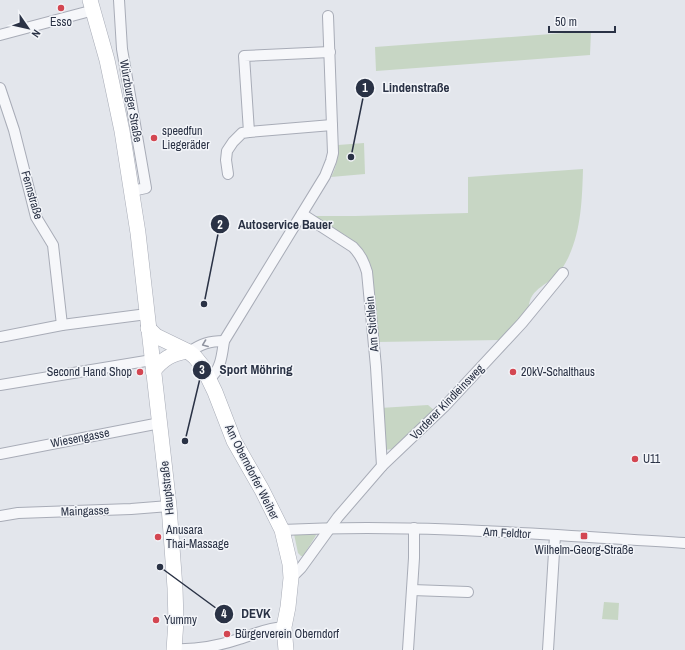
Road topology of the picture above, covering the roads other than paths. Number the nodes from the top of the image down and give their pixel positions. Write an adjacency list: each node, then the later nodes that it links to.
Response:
1 (119, 0): 10 (street, Würzburger Straße)
2 (92, 5): 4 (street); 10 (main road, Würzburger Straße)
3 (328, 16): 5 (street)
4 (0, 35)
5 (330, 52): 7 (street); 8 (street)
6 (0, 88): 14 (street, Fennstraße)
7 (332, 125): 8 (street); 11 (street)
8 (249, 132): 9 (street)
9 (228, 174)
10 (132, 191): 13 (main road, Würzburger Straße)
11 (302, 214): 16 (street); 23 (street, Am Stichlein)
12 (563, 273): 23 (street, Vorderer Kindleinsweg)
13 (148, 321): 14 (street); 17 (main road, Am Oberndorfer Weiher); 18 (main road, Hauptstraße)
14 (62, 325): 15 (street)
15 (0, 337)
16 (224, 341): 17 (street, one-way to 17); 19 (street)
17 (187, 352): 18 (main road); 19 (main road, Am Oberndorfer Weiher)
18 (153, 366): 20 (street); 21 (main road, Hauptstraße)
19 (209, 379): 28 (main road, Am Oberndorfer Weiher)
20 (0, 385)
21 (160, 424): 22 (street, Wiesengasse); 24 (main road, Hauptstraße)
22 (0, 454)
23 (382, 466): 26 (street, Vorderer Kindleinsweg)
24 (169, 506): 25 (street, Maingasse); 35 (main road, Hauptstraße)
25 (0, 516)
26 (329, 528): 27 (street, Am Feldtor); 28 (street, Am Feldtor); 31 (street)
27 (414, 528): 29 (street, Am Feldtor); 32 (street)
28 (282, 530): 31 (main road, Am Oberndorfer Weiher)
29 (555, 536): 30 (street, Am Feldtor); 38 (street)
30 (685, 543)
31 (291, 578): 34 (main road)
32 (412, 590): 33 (street); 37 (street)
33 (468, 592)
34 (284, 627): 35 (street); 36 (main road)
35 (174, 649)
36 (286, 650)
37 (408, 650)
38 (548, 650)

